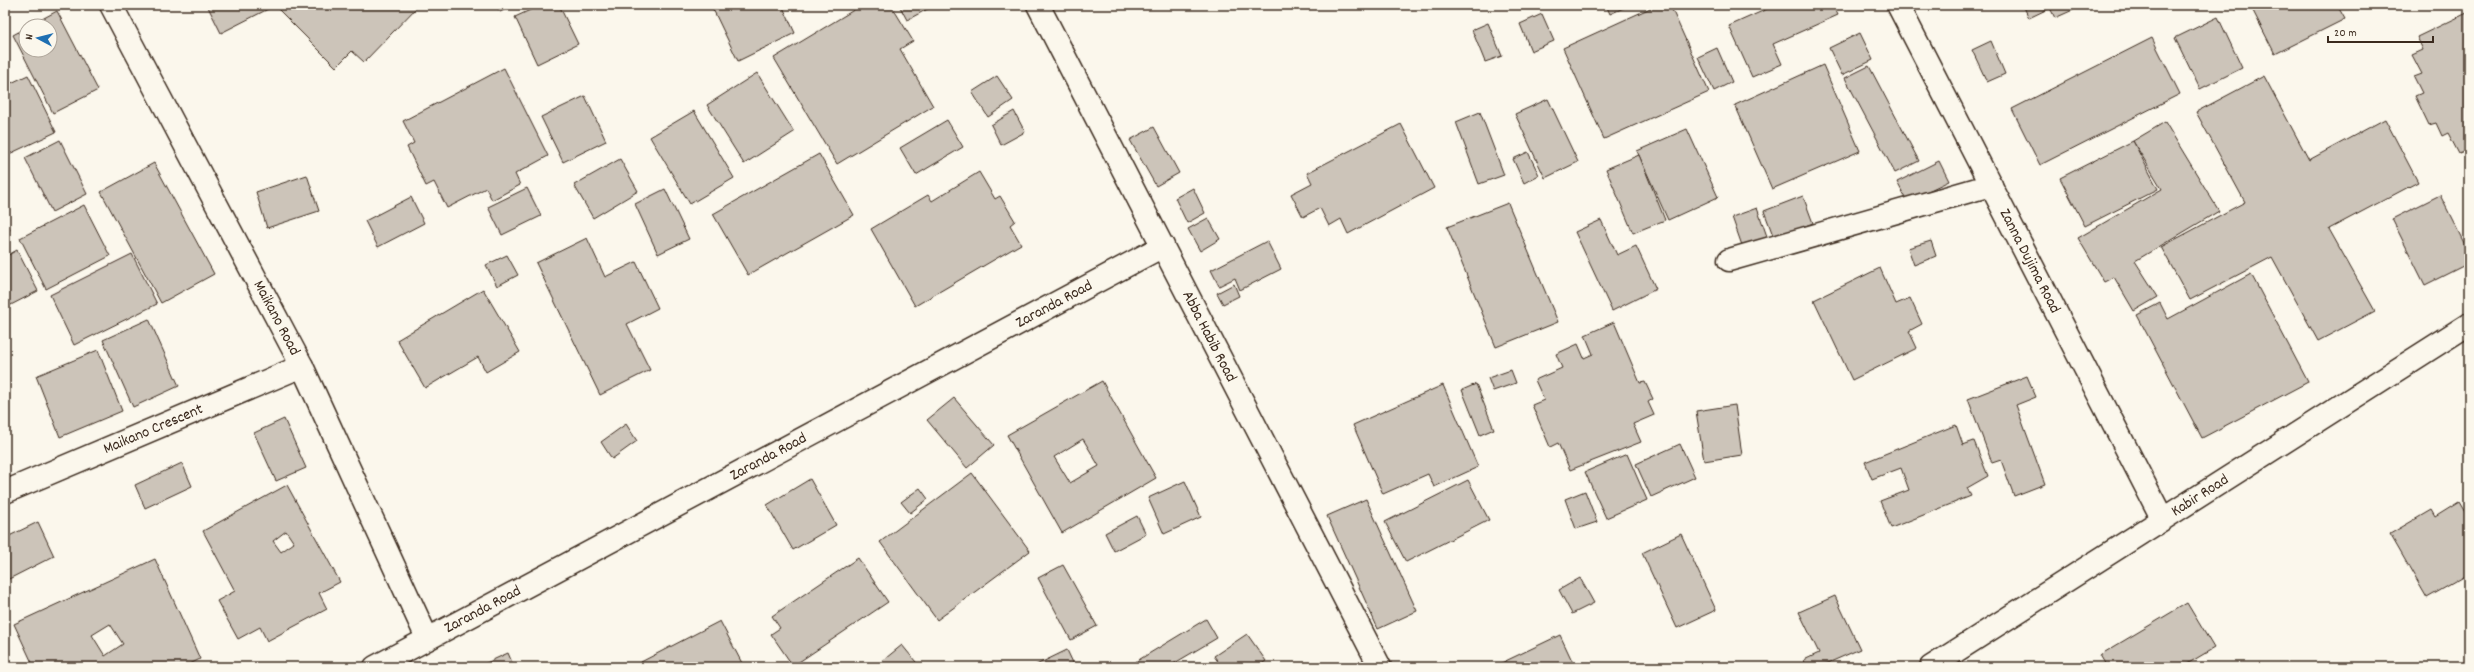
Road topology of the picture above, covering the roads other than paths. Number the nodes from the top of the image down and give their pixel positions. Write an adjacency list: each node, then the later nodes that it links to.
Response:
1 (111, 5): 8 (street, Maikano Road)
2 (1038, 5): 5 (street, Abba Habib Road)
3 (1898, 5): 4 (street, Zanna Dujima Road)
4 (1991, 185): 6 (street); 10 (street, Zanna Dujima Road)
5 (1163, 246): 11 (street, Zaranda Road); 13 (street, Abba Habib Road)
6 (1729, 260)
7 (2469, 324): 10 (street, Kabir Road)
8 (302, 366): 9 (street, Maikano Crescent); 11 (street, Maikano Road)
9 (5, 492)
10 (2162, 518): 14 (street, Kabir Road)
11 (427, 638): 12 (street, Zaranda Road)
12 (375, 667)
13 (1380, 667)
14 (1931, 667)

